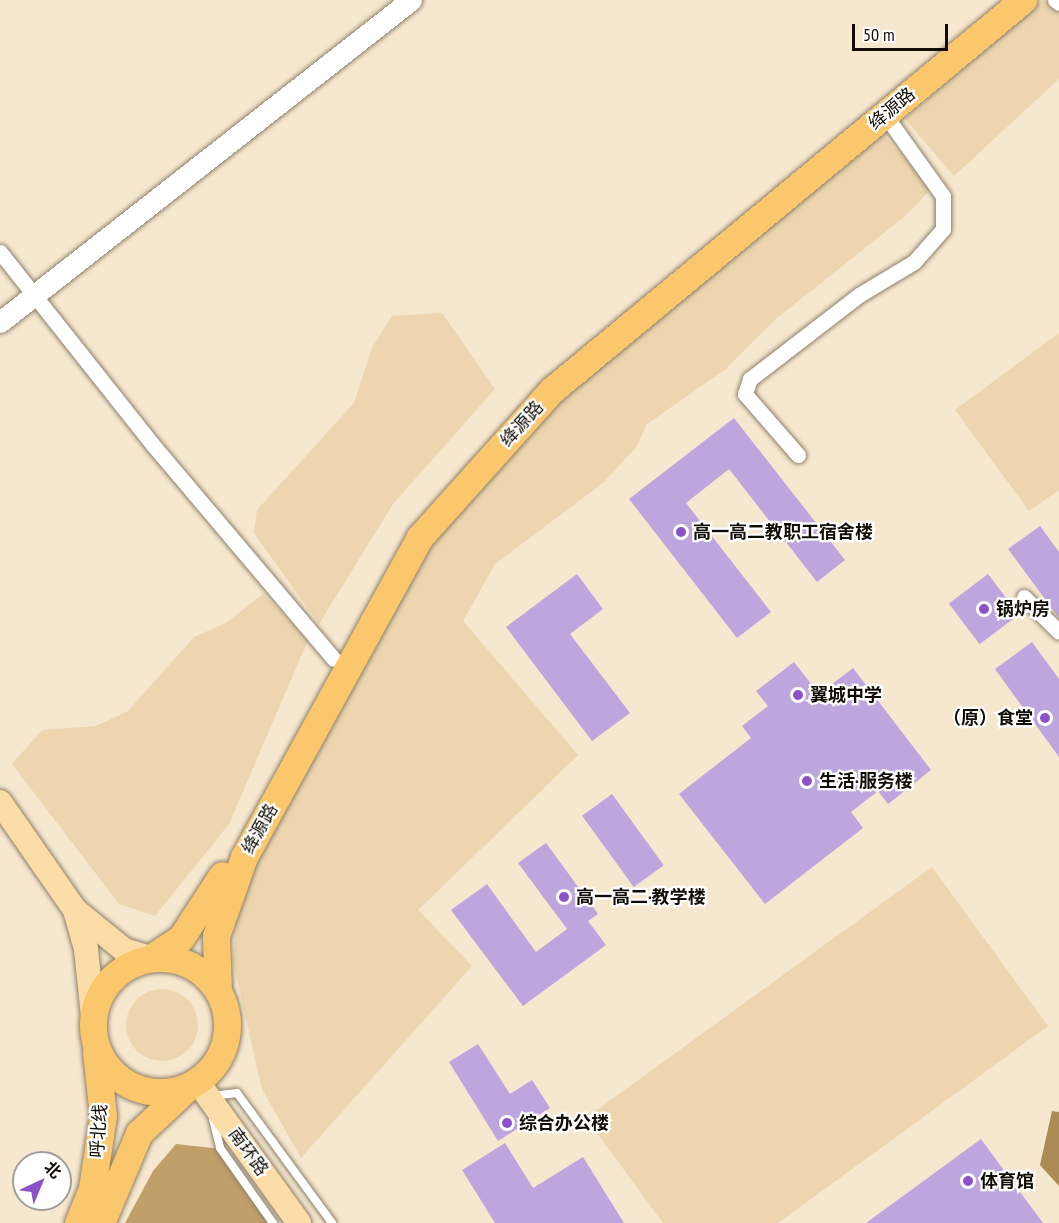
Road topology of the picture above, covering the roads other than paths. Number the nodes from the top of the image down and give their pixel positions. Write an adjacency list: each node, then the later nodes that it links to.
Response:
1 (411, 0): 8 (street)
2 (996, 0): 13 (highway, 绛源路)
3 (1023, 0): 6 (highway, 绛源路)
4 (1055, 0): 5 (street)
5 (1059, 3)
6 (885, 115): 10 (street); 17 (highway, 绛源路)
7 (0, 252): 8 (street)
8 (33, 296): 9 (street); 13 (street)
9 (0, 322)
10 (798, 455)
11 (1024, 597): 12 (street)
12 (1059, 632)
13 (334, 659): 16 (highway, 绛源路)
14 (0, 802): 15 (main road)
15 (75, 910): 16 (main road); 18 (main road)
16 (151, 958): 17 (highway); 18 (highway)
17 (218, 991): 19 (highway, 呼北线)
18 (93, 1026): 19 (highway, 呼北线); 20 (highway, 呼北线)
19 (202, 1089): 21 (highway, 呼北线); 22 (lane); 23 (main road, 南环路); 24 (lane)
20 (78, 1223)
21 (102, 1223)
22 (273, 1223)
23 (299, 1223)
24 (332, 1223)

